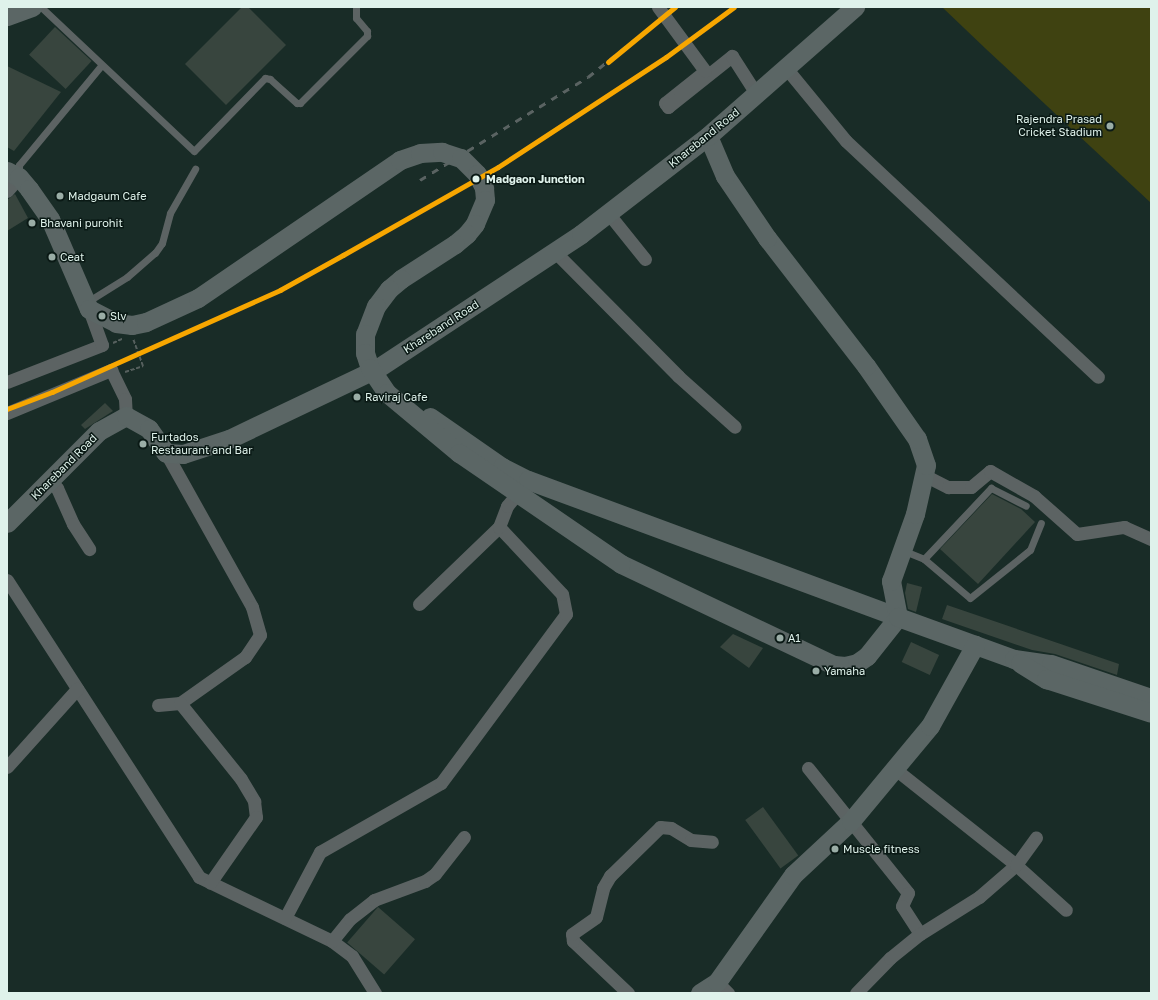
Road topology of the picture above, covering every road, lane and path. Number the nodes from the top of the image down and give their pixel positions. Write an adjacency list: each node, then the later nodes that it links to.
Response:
1 (32, 7): 6 (main road)
2 (41, 7): 7 (lane)
3 (356, 7): 7 (lane)
4 (658, 7): 9 (street, bridge)
5 (855, 7): 8 (main road, Khareband Road)
6 (7, 16)
7 (101, 66): 12 (lane)
8 (786, 68): 9 (main road, Khareband Road); 22 (street)
9 (757, 95): 10 (main road, Khareband Road)
10 (708, 136): 13 (main road, Khareband Road); 28 (main road)
11 (195, 169): 16 (lane)
12 (11, 180): 16 (main road)
13 (608, 213): 14 (main road, Khareband Road); 15 (street)
14 (555, 252): 20 (main road, Khareband Road); 26 (street)
15 (645, 259)
16 (87, 306): 17 (main road); 23 (street)
17 (121, 330): 19 (path); 41 (main road, bridge)
18 (132, 336): 21 (path)
19 (107, 345)
20 (378, 368): 27 (main road, Khareband Road); 29 (main road)
21 (120, 374)
22 (1098, 377)
23 (7, 382)
24 (7, 413): 25 (street)
25 (126, 416): 27 (main road); 30 (main road, Khareband Road)
26 (735, 427)
27 (166, 453): 46 (street)
28 (924, 474): 35 (street); 37 (main road)
29 (528, 480): 34 (street); 41 (main road)
30 (50, 481): 32 (main road, Khareband Road); 36 (street)
31 (1026, 506): 38 (lane)
32 (7, 523)
33 (1041, 523): 38 (lane)
34 (499, 527): 40 (street); 59 (street)
35 (1151, 539)
36 (89, 549)
37 (902, 550): 38 (lane); 41 (main road)
38 (924, 559)
39 (7, 580): 44 (street)
40 (419, 604)
41 (898, 618): 42 (main road)
42 (975, 645): 43 (main road); 51 (main road)
43 (1014, 659): 45 (main road); 48 (main road)
44 (77, 689): 49 (street); 57 (street)
45 (1151, 698)
46 (180, 703): 47 (street); 57 (street)
47 (158, 705)
48 (1151, 712)
49 (7, 768)
50 (808, 768): 52 (street)
51 (895, 769): 52 (main road); 56 (street)
52 (851, 821): 60 (street); 62 (main road)
53 (464, 837): 61 (street)
54 (1036, 837): 56 (street)
55 (712, 842): 64 (street)
56 (1016, 865): 58 (street); 60 (street)
57 (210, 883): 59 (street)
58 (1066, 910)
59 (285, 918): 61 (street)
60 (920, 934): 66 (street)
61 (332, 941): 63 (street)
62 (722, 987): 65 (main road)
63 (375, 993)
64 (628, 993)
65 (700, 993)
66 (856, 993)

